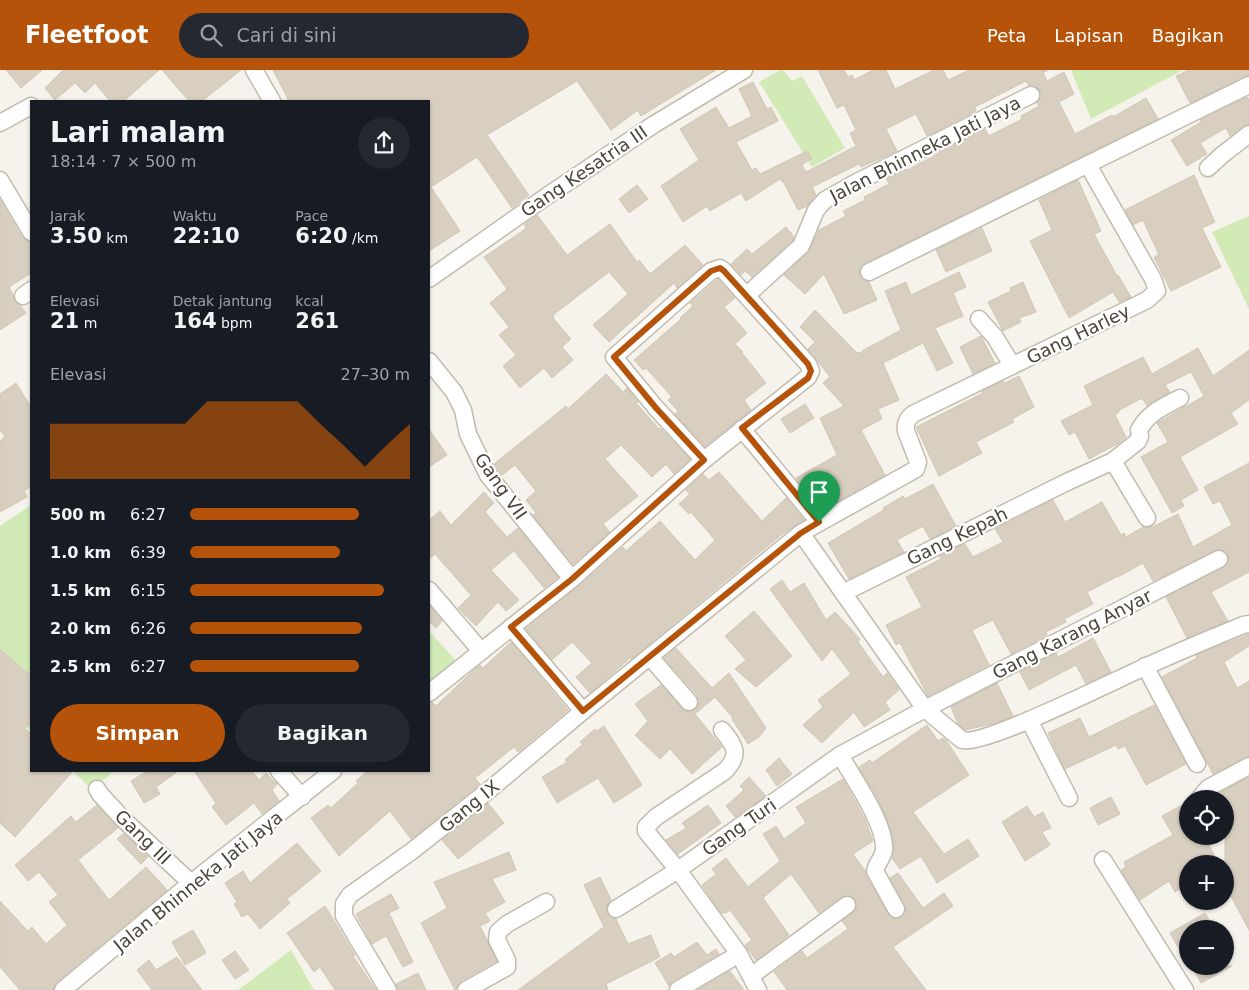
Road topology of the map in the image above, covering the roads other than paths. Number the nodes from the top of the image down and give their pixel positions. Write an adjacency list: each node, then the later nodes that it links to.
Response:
1 (254, 70): 5 (street)
2 (744, 70): 14 (street, Gang Kesatria III)
3 (1249, 85): 9 (street)
4 (1031, 95): 15 (street, Jalan Bhinneka Jati Jaya)
5 (271, 100)
6 (30, 107): 7 (street)
7 (0, 122)
8 (1249, 134): 10 (street)
9 (1088, 165): 13 (street); 18 (street, Gang Harley)
10 (1208, 168)
11 (0, 180): 12 (street)
12 (30, 230)
13 (869, 272)
14 (430, 278)
15 (747, 296): 20 (street); 21 (street)
16 (979, 319): 18 (street)
17 (430, 362): 28 (street, Gang VII)
18 (1012, 365): 23 (street, Gang Harley)
19 (1180, 398): 22 (street, Gang Kepah)
20 (742, 428): 21 (street); 25 (street)
21 (704, 460): 28 (street)
22 (1113, 461): 24 (street); 30 (street, Gang Kepah)
23 (918, 462): 25 (street, Gang IX)
24 (1147, 518)
25 (819, 522): 26 (street, Gang IX)
26 (801, 533): 30 (street); 34 (street, Gang IX)
27 (1218, 559): 38 (street, Gang Karang Anyar)
28 (572, 579): 32 (street)
29 (430, 591): 33 (street)
30 (843, 593): 38 (street)
31 (1249, 624): 35 (street)
32 (511, 627): 33 (street); 39 (street)
33 (480, 651): 36 (street)
34 (650, 657): 37 (street); 39 (street, Gang IX)
35 (1145, 666): 40 (street); 43 (street)
36 (430, 691)
37 (689, 702)
38 (925, 709): 40 (street); 42 (street, Gang Turi)
39 (583, 711): 61 (street, Gang IX)
40 (1029, 720): 50 (street)
41 (722, 730): 52 (street)
42 (840, 755): 52 (street, Gang Turi); 57 (street)
43 (1196, 764)
44 (1249, 766): 48 (street)
45 (280, 772): 49 (street)
46 (332, 772): 49 (street, Jalan Bhinneka Jati Jaya)
47 (97, 789): 53 (street, Gang III)
48 (1206, 790)
49 (302, 797): 53 (street, Jalan Bhinneka Jati Jaya)
50 (1069, 798)
51 (1104, 860): 64 (street)
52 (678, 870): 56 (street, Gang Turi); 58 (street)
53 (191, 883): 60 (street, Jalan Bhinneka Jati Jaya)
54 (546, 902): 62 (street)
55 (847, 905): 59 (street)
56 (616, 909)
57 (896, 910)
58 (739, 954): 59 (street); 63 (street)
59 (754, 983)
60 (63, 990)
61 (388, 990)
62 (466, 990)
63 (678, 990)
64 (1185, 990)

